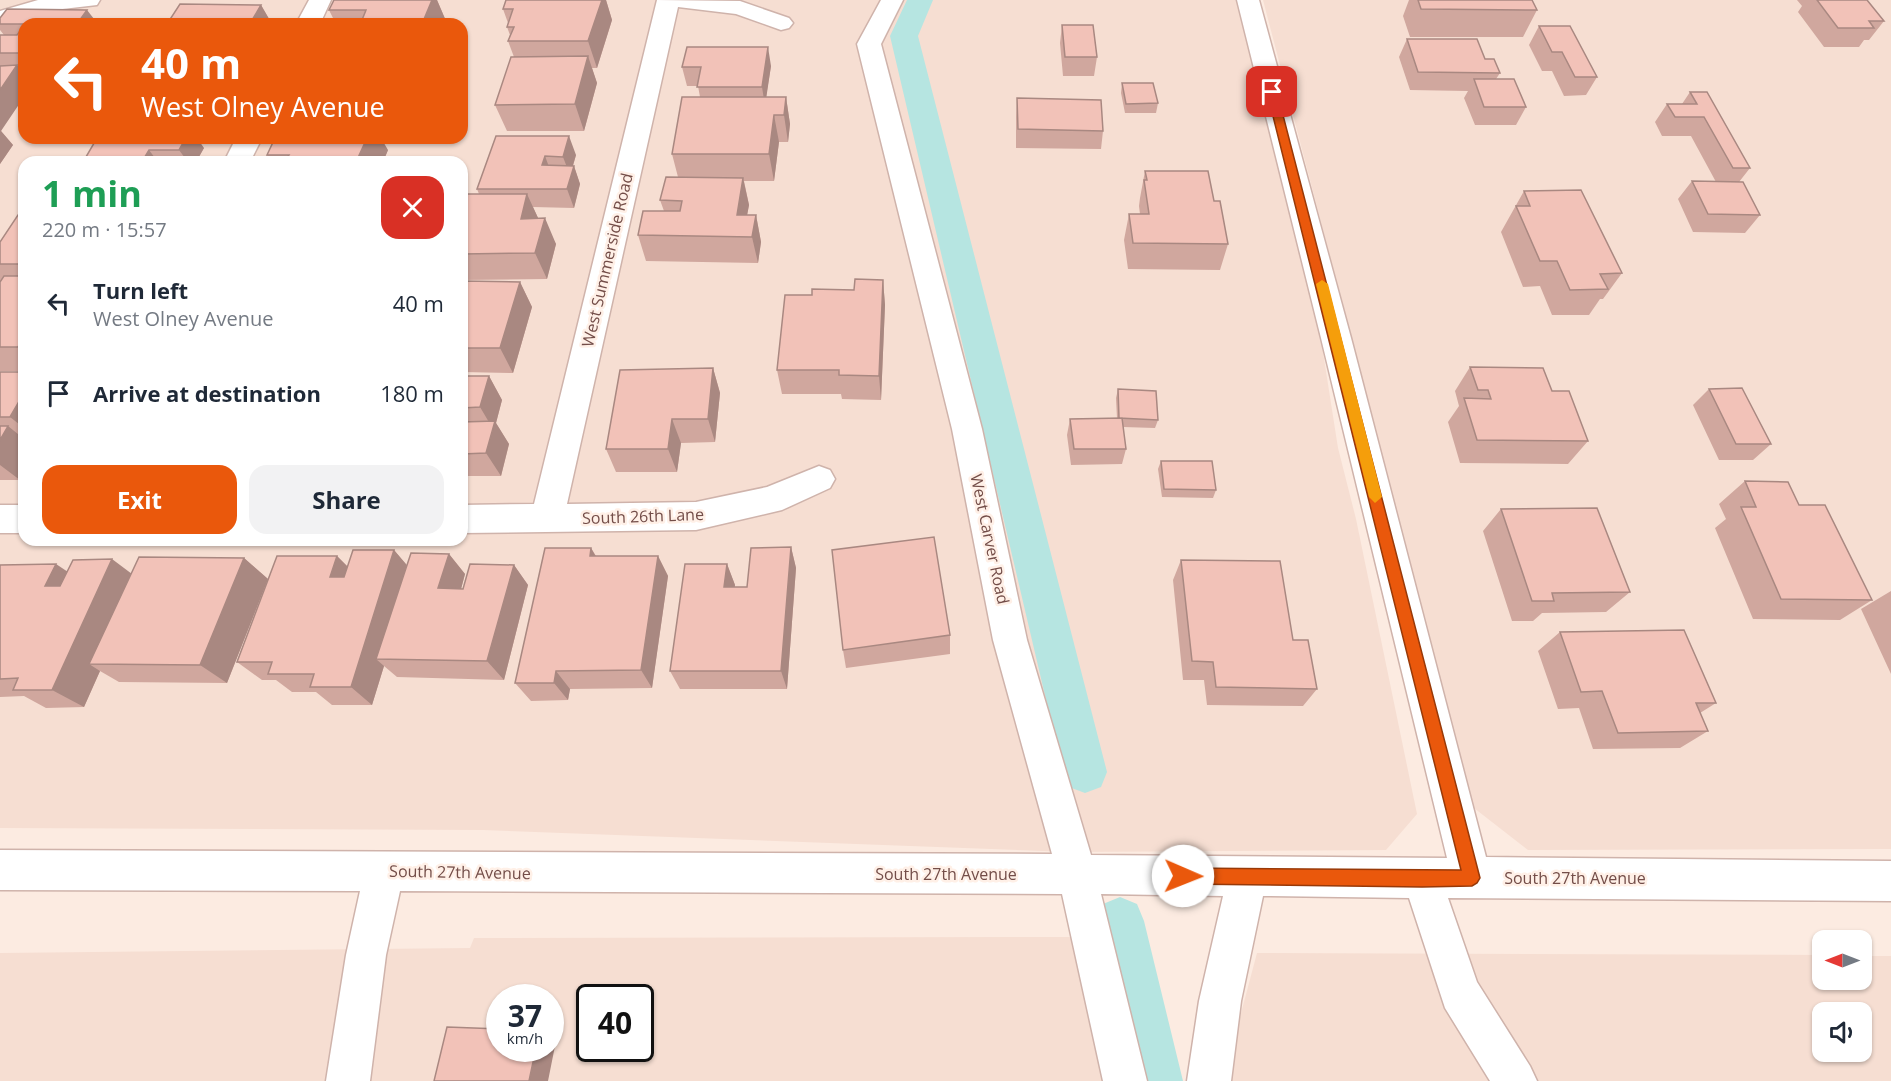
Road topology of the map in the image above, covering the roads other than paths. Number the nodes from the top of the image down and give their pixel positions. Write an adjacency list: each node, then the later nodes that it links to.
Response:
1 (89, 0): 7 (street)
2 (320, 0): 8 (street)
3 (668, 0): 14 (street, West Summerside Road)
4 (678, 0): 9 (street)
5 (892, 0): 17 (street, West Carver Road)
6 (1248, 0): 19 (street)
7 (0, 18)
8 (311, 18)
9 (781, 23)
10 (819, 479): 14 (street, South 26th Lane)
11 (0, 519): 12 (street)
12 (18, 519)
13 (468, 519): 14 (street, South 26th Lane)
14 (547, 519)
15 (0, 870): 16 (street, South 27th Avenue)
16 (384, 872): 17 (street, South 27th Avenue); 22 (street)
17 (1077, 874): 18 (street, South 27th Avenue); 23 (street, West Carver Road)
18 (1247, 878): 20 (street, South 27th Avenue); 24 (street)
19 (1472, 878): 20 (street, South 27th Avenue); 21 (street, South 27th Avenue)
20 (1422, 879): 25 (street)
21 (1891, 881)
22 (348, 1081)
23 (1125, 1081)
24 (1209, 1081)
25 (1515, 1081)

